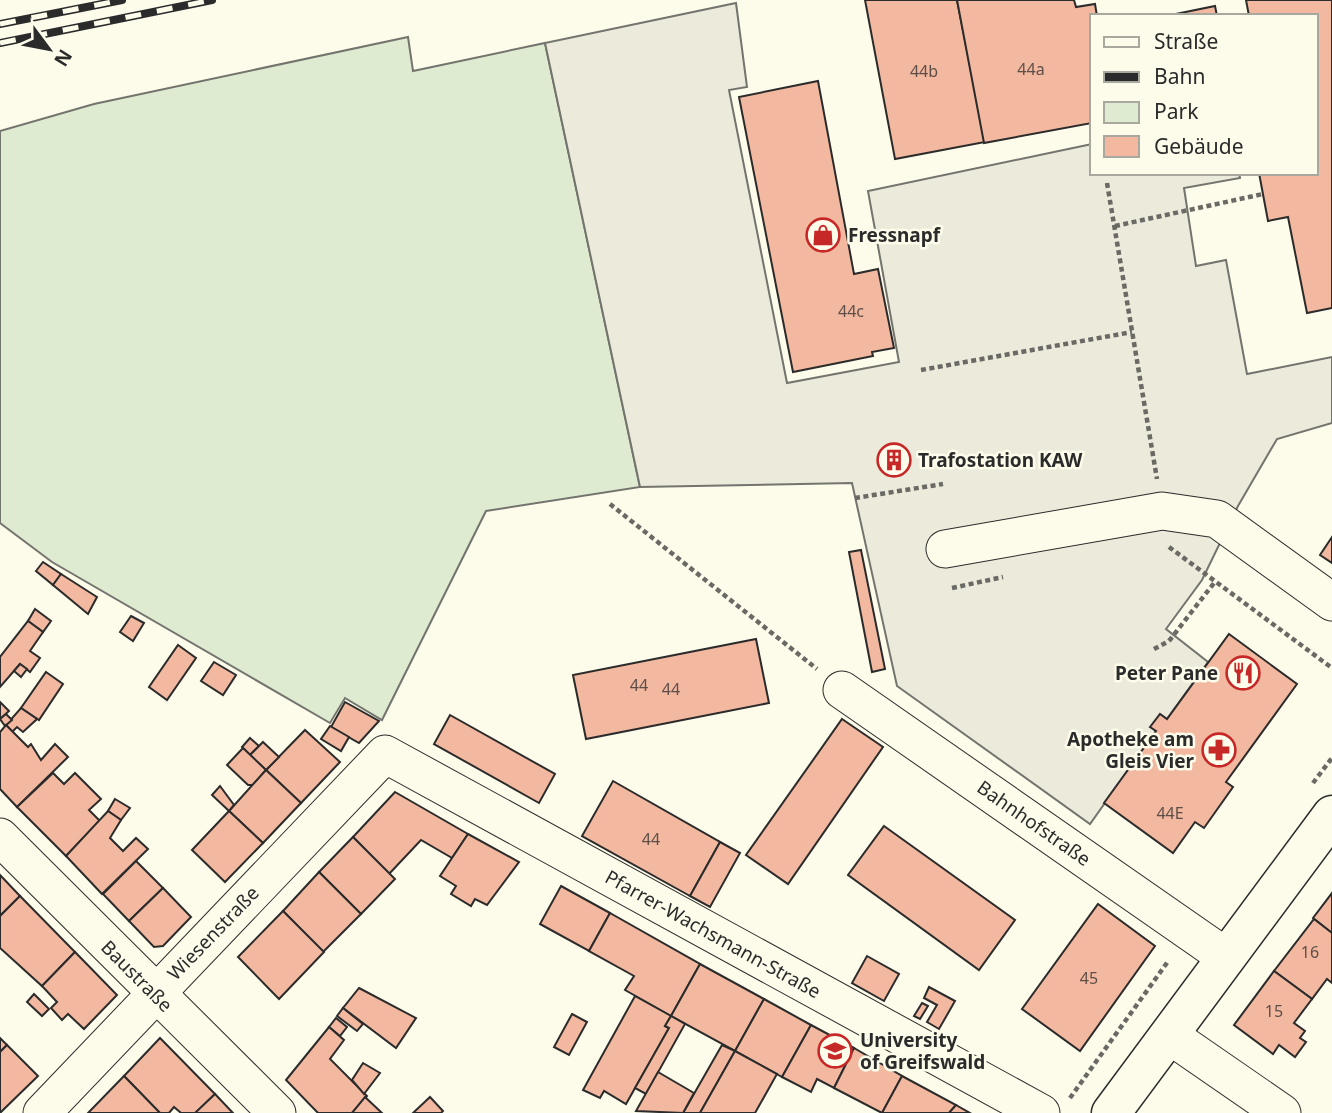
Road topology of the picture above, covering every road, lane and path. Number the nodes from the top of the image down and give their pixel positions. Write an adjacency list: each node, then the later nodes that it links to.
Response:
1 (1107, 183): 3 (path)
2 (1263, 194): 3 (path)
3 (1115, 226): 4 (path)
4 (1132, 331): 5 (path); 9 (path)
5 (921, 370)
6 (943, 484): 7 (path)
7 (855, 498)
8 (610, 504): 15 (path)
9 (1162, 511): 10 (street); 11 (path); 12 (street)
10 (945, 549)
11 (1214, 583): 13 (path); 14 (path)
12 (1332, 602)
13 (1154, 649)
14 (1332, 668)
15 (842, 690): 19 (street, Bahnhofstraße)
16 (384, 754): 20 (street, Wiesenstraße); 24 (street, Pfarrer-Wachsmann-Straße)
17 (1332, 815): 19 (main road)
18 (0, 837): 20 (street, Baustraße)
19 (1226, 957): 21 (main road)
20 (155, 994): 22 (street, Wiesenstraße); 23 (street, Baustraße)
21 (1169, 1035): 25 (main road); 26 (street)
22 (42, 1113)
23 (277, 1113)
24 (1041, 1113)
25 (1111, 1113)
26 (1282, 1113)

